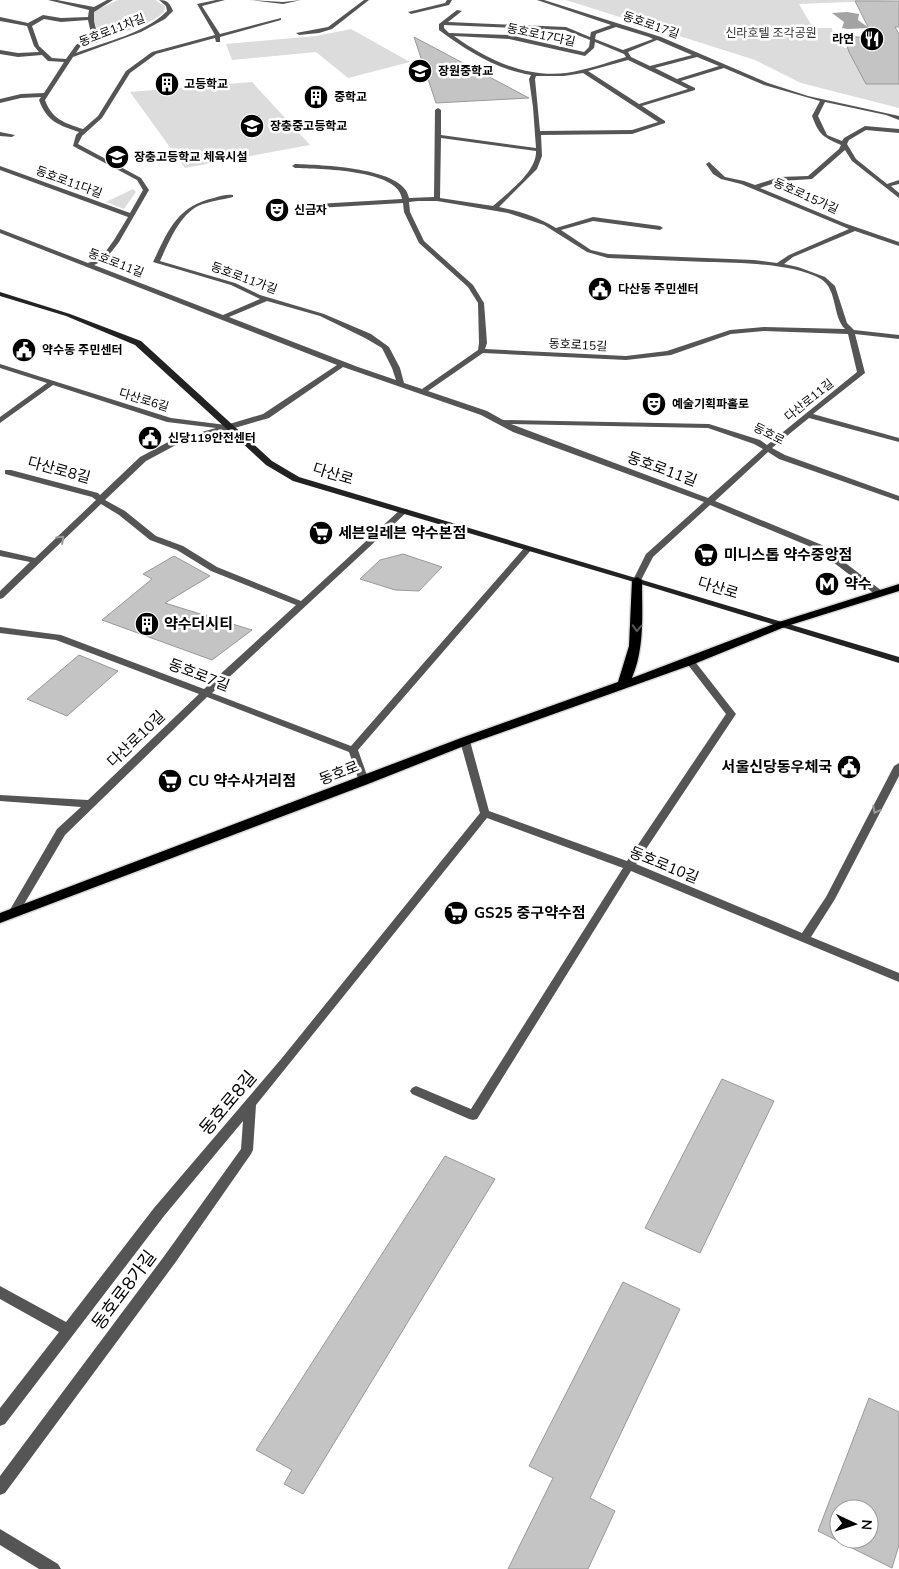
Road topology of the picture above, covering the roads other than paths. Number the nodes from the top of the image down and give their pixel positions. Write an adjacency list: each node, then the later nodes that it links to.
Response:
1 (50, 0): 10 (street)
2 (111, 0): 10 (street, 동호로11차길)
3 (161, 0): 25 (street, 동호로11차길)
4 (223, 0): 23 (street)
5 (251, 0): 6 (street)
6 (299, 0)
7 (367, 0): 20 (street)
8 (450, 0): 12 (street)
9 (539, 0): 17 (street, 동호로17길)
10 (94, 9): 13 (street)
11 (459, 11): 16 (street)
12 (411, 12)
13 (90, 18): 18 (street); 30 (street)
14 (279, 19): 23 (street)
15 (0, 20): 18 (street)
16 (443, 23): 21 (street); 24 (street, 동호로17다길)
17 (616, 24): 22 (street, 동호로17길); 24 (street, 동호로17다길)
18 (29, 25): 28 (street)
19 (116, 28): 25 (street)
20 (299, 33)
21 (447, 34): 24 (street, 동호로17다길); 36 (street)
22 (659, 38): 27 (street); 29 (street, 동호로17길)
23 (218, 39): 44 (street)
24 (593, 41): 27 (street)
25 (86, 50): 30 (street, 동호로11차길)
26 (0, 52): 28 (street)
27 (622, 52): 31 (street)
28 (44, 53): 32 (street)
29 (698, 55): 33 (street, 동호로17길); 34 (street, 동호로17길)
30 (72, 56): 32 (street)
31 (629, 58): 34 (street); 35 (street)
32 (68, 61): 38 (street)
33 (726, 66): 37 (street); 39 (street, 동호로17길)
34 (650, 68): 37 (street)
35 (584, 71): 36 (street); 41 (street)
36 (534, 75): 46 (street)
37 (676, 81): 41 (street)
38 (45, 95): 40 (street); 44 (street)
39 (823, 100): 43 (street, 동호로17길); 50 (street)
40 (0, 101)
41 (637, 106): 46 (street)
42 (438, 110): 49 (street)
43 (899, 118)
44 (83, 131): 64 (street)
45 (899, 131): 50 (street)
46 (537, 133): 51 (street)
47 (0, 134): 48 (street)
48 (12, 135)
49 (438, 136): 51 (street); 60 (street)
50 (844, 144): 56 (street); 57 (street)
51 (538, 150): 63 (street)
52 (709, 164): 57 (street, 동호로15가길)
53 (295, 166): 61 (street)
54 (0, 168): 64 (street, 동호로11다길)
55 (899, 182): 56 (street)
56 (886, 186): 59 (street)
57 (756, 187): 66 (street, 동호로15가길)
58 (230, 196): 73 (street, 동호로11가길)
59 (899, 196)
60 (437, 198): 61 (street); 63 (street)
61 (406, 200): 62 (street); 77 (street)
62 (317, 206)
63 (494, 208): 67 (street)
64 (131, 216): 70 (street)
65 (660, 228): 67 (street)
66 (854, 229): 69 (street, 동호로15가길); 71 (street)
67 (555, 230): 71 (street)
68 (0, 231): 70 (street, 동호로11길)
69 (899, 244)
70 (88, 265): 74 (street, 동호로11길)
71 (779, 265): 75 (street)
72 (0, 294): 86 (main road, 다산로)
73 (267, 298): 74 (street); 81 (street, 동호로11가길)
74 (224, 317): 78 (street, 동호로11길)
75 (851, 331): 76 (street, 동호로15길); 77 (street, 동호로15길); 83 (street, 다산로11길)
76 (899, 337)
77 (480, 351): 82 (street)
78 (343, 364): 81 (street, 동호로11길); 86 (street)
79 (0, 366): 80 (street, 다산로6길)
80 (52, 383): 84 (street); 86 (street, 다산로6길)
81 (400, 383): 82 (street, 동호로11길)
82 (424, 391): 85 (street, 동호로11길)
83 (808, 415): 87 (street); 88 (street, 다산로11길)
84 (0, 421)
85 (501, 422): 88 (street, 동호로); 92 (street, 동호로11길)
86 (231, 428): 91 (street, 다산로8길); 93 (main road, 다산로)
87 (899, 440)
88 (769, 448): 90 (street, 동호로); 92 (street, 다산로11길)
89 (8, 472): 91 (street, 다산로8길)
90 (899, 499)
91 (101, 501): 96 (street, 다산로8길, one-way to 91); 101 (street)
92 (709, 501): 97 (street, 다산로11길); 99 (street, 동호로11길)
93 (404, 512): 94 (main road, 다산로); 101 (street, 다산로10길)
94 (528, 549): 97 (main road, 다산로); 109 (street)
95 (0, 552): 96 (street)
96 (37, 561): 100 (street, 다산로8길)
97 (637, 580): 102 (main road, 다산로); 106 (main road, one-way to 106)
98 (899, 587): 99 (main road, 동호로)
99 (880, 593): 102 (main road, 동호로)
100 (0, 596)
101 (303, 605): 107 (street, 다산로10길)
102 (784, 624): 104 (main road, 다산로); 105 (main road, 동호로)
103 (0, 630): 107 (street, 동호로7길)
104 (899, 660)
105 (690, 661): 106 (main road, 동호로); 115 (street)
106 (623, 685): 108 (main road, 동호로)
107 (206, 693): 109 (street, 동호로7길); 113 (street, 다산로10길)
108 (465, 741): 111 (main road, 동호로); 114 (street)
109 (353, 750): 111 (street)
110 (899, 766): 118 (street, one-way to 118)
111 (364, 782): 116 (main road, 동호로)
112 (0, 798): 113 (street)
113 (90, 804): 116 (street, 다산로10길)
114 (485, 813): 115 (street, 동호로10길); 121 (street, 동호로8길)
115 (630, 866): 118 (street, 동호로10길); 120 (street)
116 (13, 913): 117 (main road, 동호로)
117 (0, 918)
118 (804, 938): 119 (street, 동호로10길)
119 (899, 978)
120 (416, 1091)
121 (250, 1104): 123 (street, 동호로8길); 125 (street, 동호로8가길)
122 (0, 1292): 123 (street)
123 (68, 1330): 124 (street, 동호로8길)
124 (0, 1419)
125 (0, 1488)
126 (0, 1536): 127 (street)
127 (53, 1569)

